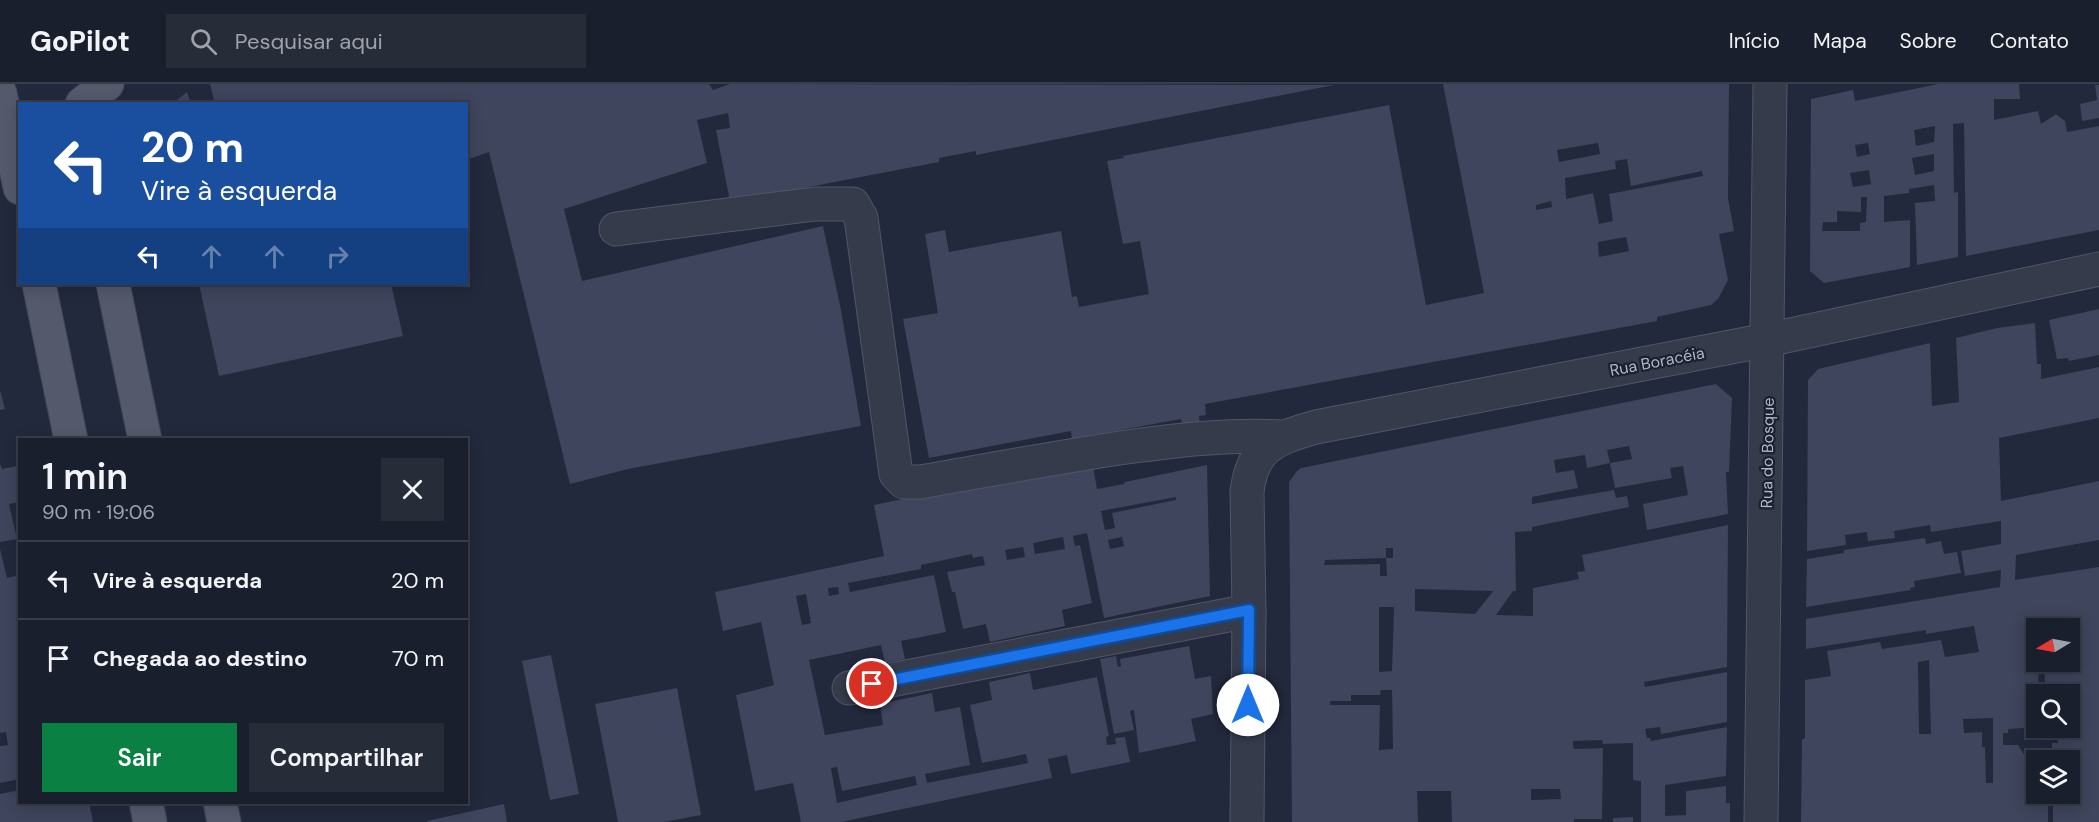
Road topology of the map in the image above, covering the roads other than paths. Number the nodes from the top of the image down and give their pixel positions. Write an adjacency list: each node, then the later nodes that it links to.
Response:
1 (73, 84): 5 (main road)
2 (107, 84): 6 (main road)
3 (1770, 84): 12 (street, Rua do Bosque)
4 (0, 93): 7 (main road)
5 (76, 102)
6 (84, 102)
7 (13, 166)
8 (616, 230): 13 (street)
9 (2099, 269): 12 (street, Rua Boracéia)
10 (39, 285): 14 (main road)
11 (113, 285): 15 (main road)
12 (1767, 340): 13 (street, Rua Boracéia); 23 (street, Rua do Bosque)
13 (1282, 437): 16 (street, Rua Boracéia)
14 (71, 438)
15 (145, 438)
16 (1249, 610): 17 (street); 22 (street, Rua Boracéia)
17 (849, 688)
18 (146, 804): 20 (main road)
19 (220, 804): 21 (main road)
20 (150, 822)
21 (224, 822)
22 (1246, 822)
23 (1761, 822)

